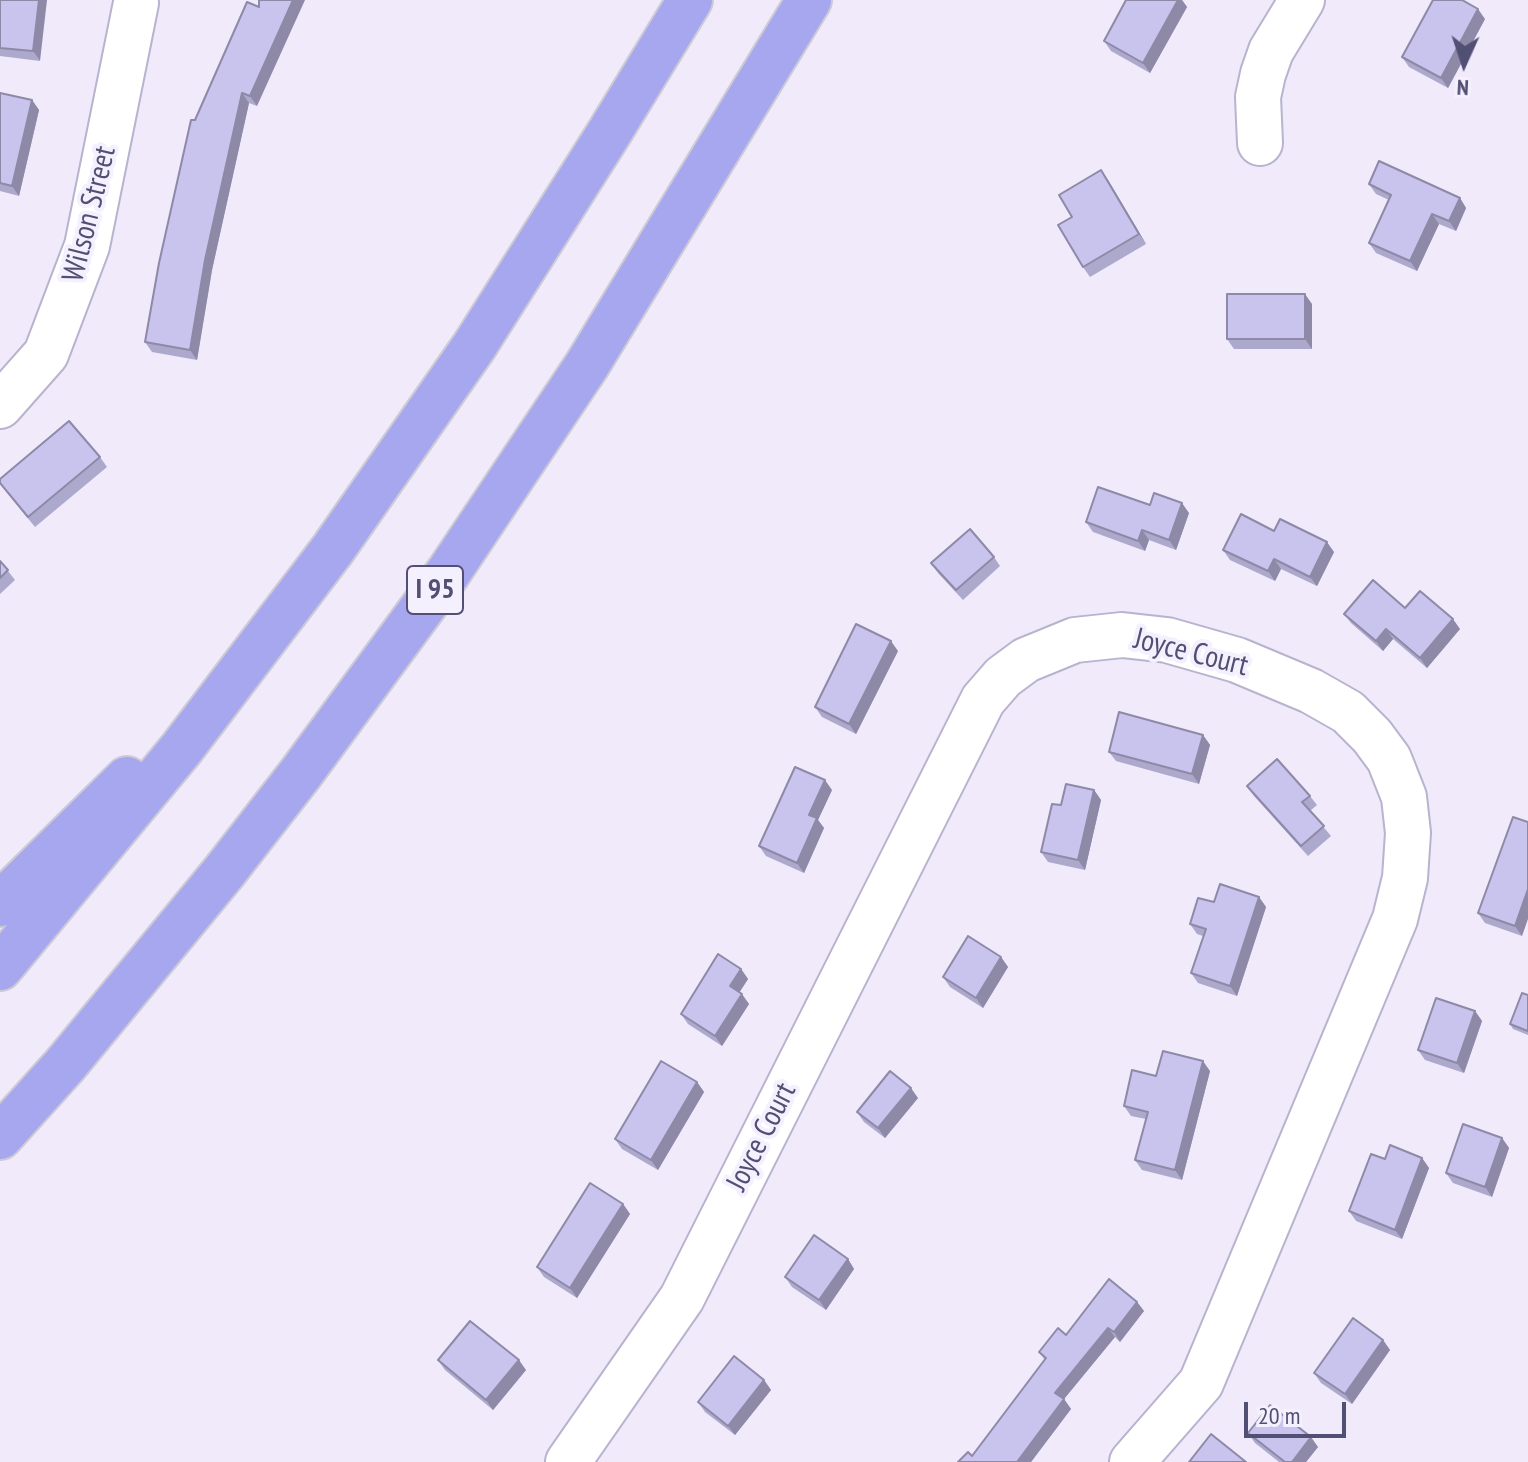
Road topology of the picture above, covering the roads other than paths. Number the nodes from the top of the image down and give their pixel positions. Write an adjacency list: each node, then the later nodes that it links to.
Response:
1 (690, 0): 7 (highway)
2 (809, 0): 10 (highway, I 95)
3 (1302, 0): 5 (street)
4 (136, 3): 6 (street, Wilson Street)
5 (1260, 143)
6 (0, 406)
7 (260, 648): 8 (highway); 9 (highway)
8 (0, 904)
9 (0, 968)
10 (0, 1137)
11 (568, 1462): 12 (street, Joyce Court)
12 (1132, 1462)

